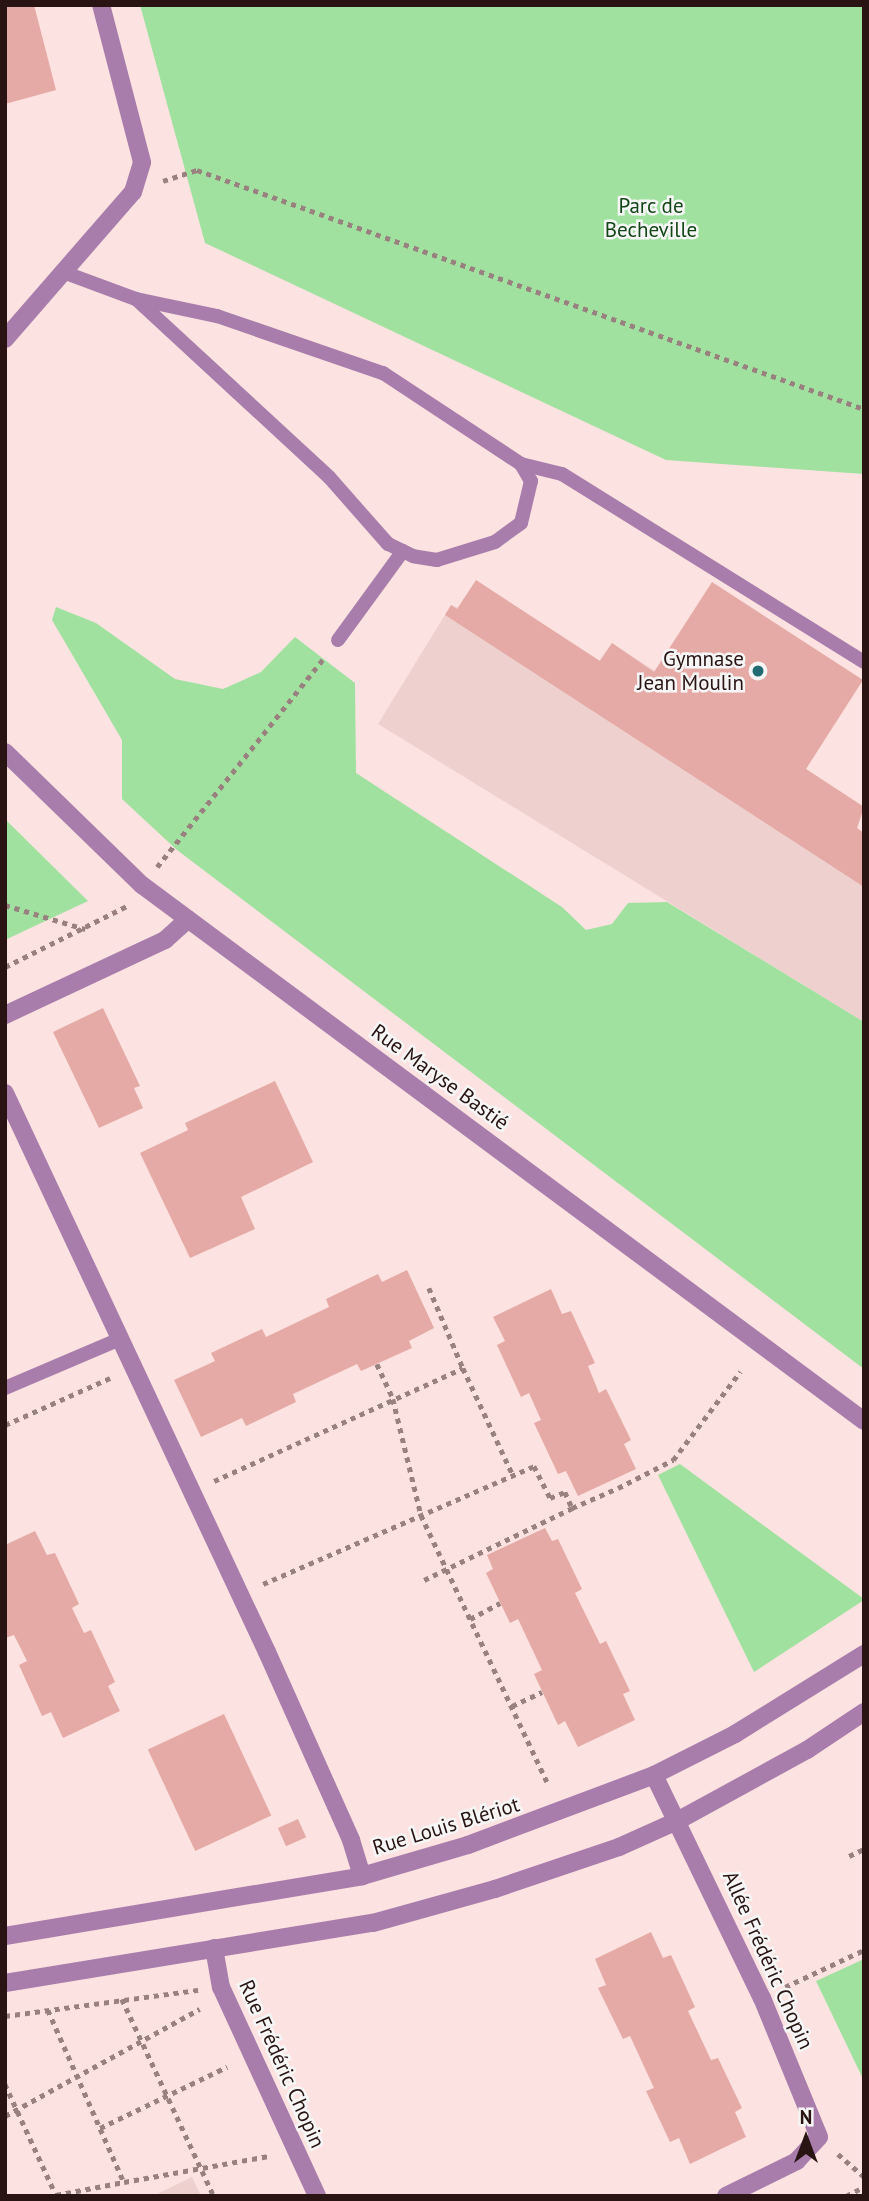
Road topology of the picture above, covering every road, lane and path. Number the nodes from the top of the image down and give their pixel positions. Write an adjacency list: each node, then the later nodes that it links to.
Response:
1 (101, 5): 2 (street)
2 (133, 191): 3 (street); 6 (path)
3 (63, 272): 4 (lane); 5 (street)
4 (136, 299): 7 (lane); 8 (lane)
5 (5, 339)
6 (864, 409)
7 (522, 464): 8 (lane); 10 (lane)
8 (402, 551): 9 (lane)
9 (338, 640): 12 (path)
10 (864, 662)
11 (5, 752): 12 (street, Rue Maryse Bastié)
12 (142, 885): 14 (street, Rue Maryse Bastié); 15 (path)
13 (5, 905): 15 (path)
14 (188, 919): 17 (street); 27 (street, Rue Maryse Bastié)
15 (86, 929): 16 (path)
16 (5, 967)
17 (5, 1015)
18 (5, 1093): 20 (street)
19 (429, 1288): 23 (path)
20 (120, 1339): 22 (street); 25 (lane)
21 (377, 1364): 26 (path)
22 (133, 1368): 28 (path); 30 (street)
23 (463, 1368): 26 (path); 29 (path)
24 (740, 1372): 31 (path)
25 (5, 1388)
26 (393, 1399): 30 (path); 32 (path)
27 (864, 1421)
28 (5, 1425)
29 (513, 1475): 31 (path); 32 (path)
30 (191, 1492): 35 (street)
31 (572, 1508): 33 (path)
32 (421, 1515): 33 (path); 35 (path)
33 (446, 1569): 34 (path); 37 (path)
34 (424, 1580)
35 (237, 1595): 47 (street)
36 (500, 1603): 37 (path)
37 (470, 1619): 40 (path)
38 (864, 1654): 42 (street, Rue Louis Blériot)
39 (542, 1692): 40 (path)
40 (512, 1706): 43 (path)
41 (864, 1712): 44 (street)
42 (654, 1775): 44 (street, Allée Frédéric Chopin); 47 (street, Rue Louis Blériot)
43 (547, 1782)
44 (678, 1820): 49 (street); 53 (street, Allée Frédéric Chopin)
45 (864, 1849): 46 (path)
46 (849, 1856)
47 (362, 1876): 48 (street, Rue Louis Blériot)
48 (5, 1936)
49 (215, 1948): 51 (street); 73 (street, Rue Frédéric Chopin)
50 (864, 1950): 53 (path)
51 (5, 1983)
52 (199, 1990): 54 (path)
53 (762, 1998): 66 (street, Allée Frédéric Chopin)
54 (122, 1999): 56 (path); 58 (path)
55 (200, 2009): 58 (path)
56 (48, 2010): 57 (path); 60 (path)
57 (5, 2017)
58 (141, 2042): 60 (path); 62 (path)
59 (227, 2067): 62 (path)
60 (77, 2077): 63 (path); 65 (path)
61 (5, 2084): 63 (path)
62 (166, 2098): 65 (path); 68 (path)
63 (18, 2109): 64 (path); 70 (path)
64 (5, 2116)
65 (100, 2128): 70 (path)
66 (819, 2137): 69 (path); 74 (street)
67 (269, 2157): 68 (path)
68 (202, 2169): 70 (path); 72 (path)
69 (864, 2178)
70 (124, 2182)
71 (864, 2187): 75 (path)
72 (214, 2196)
73 (317, 2196)
74 (726, 2196)
75 (846, 2196)

